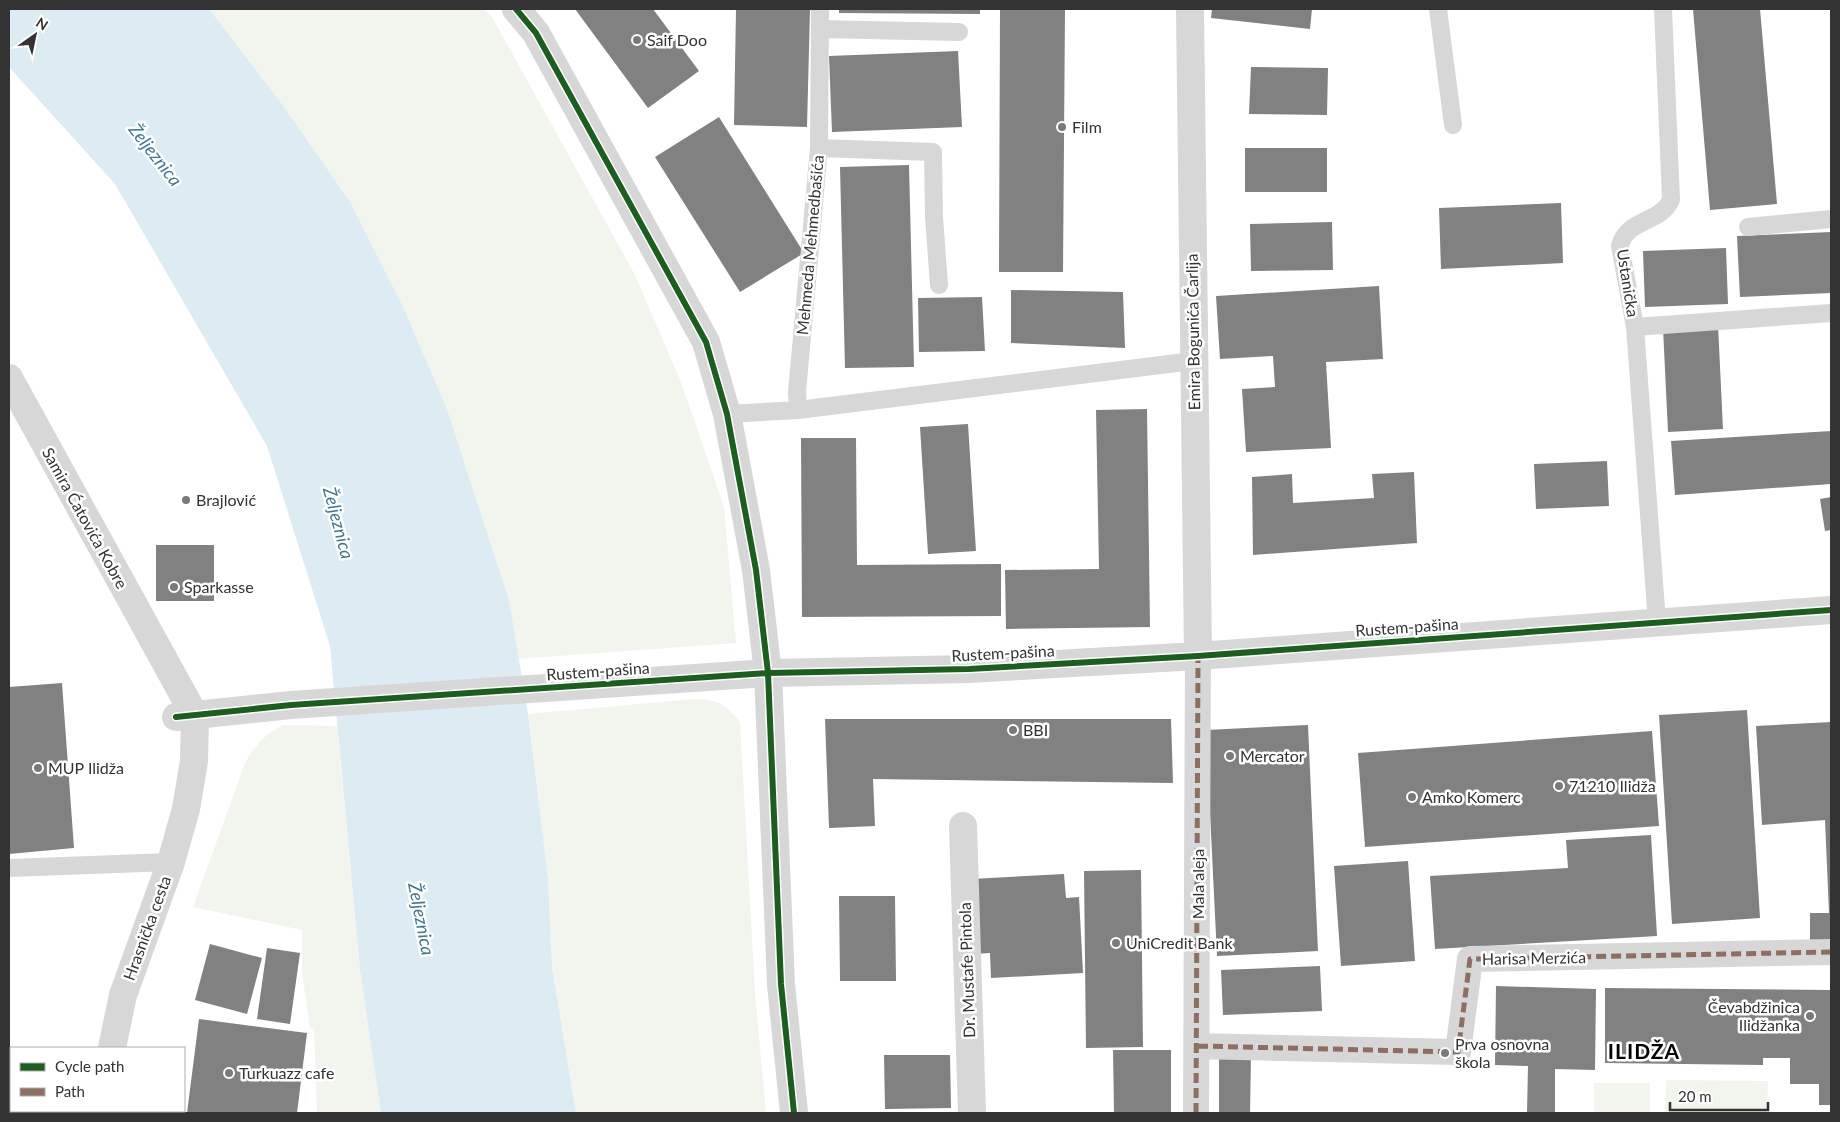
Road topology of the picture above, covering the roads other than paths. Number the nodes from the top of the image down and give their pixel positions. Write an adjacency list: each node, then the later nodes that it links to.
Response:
1 (516, 9): 18 (street)
2 (820, 9): 6 (lane, Mehmeda Mehmedbašića)
3 (1190, 9): 15 (street, Emira Bogunića Čarlija)
4 (1438, 9): 8 (lane)
5 (1663, 9): 14 (lane, Ustanička)
6 (820, 29): 7 (lane); 9 (lane, Mehmeda Mehmedbašića)
7 (959, 32)
8 (1452, 125)
9 (819, 148): 12 (lane); 17 (lane, Mehmeda Mehmedbašića)
10 (1831, 219): 11 (lane)
11 (1748, 227)
12 (939, 285)
13 (1831, 313): 14 (lane, Ustanička)
14 (1635, 327): 20 (lane)
15 (1193, 362): 17 (lane); 21 (street, Emira Bogunića Čarlija)
16 (9, 378): 23 (street, Samira Ćatovića Kobre)
17 (798, 410): 18 (lane)
18 (727, 414): 22 (street)
19 (1831, 610): 20 (street, Rustem-pašina)
20 (1657, 622): 21 (street, Rustem-pašina)
21 (1198, 656): 22 (street, Rustem-pašina); 28 (street, Mala aleja)
22 (768, 673): 23 (street, Rustem-pašina); 30 (street)
23 (185, 716): 25 (street, Hrasnička cesta)
24 (963, 826): 31 (street, Dr. Mustafe Pintola)
25 (171, 862): 26 (lane); 29 (street, Hrasnička cesta)
26 (9, 868)
27 (1831, 952): 28 (street, Harisa Merzića)
28 (1198, 1046): 32 (street, Mala aleja)
29 (112, 1047)
30 (794, 1113)
31 (972, 1113)
32 (1196, 1113)

